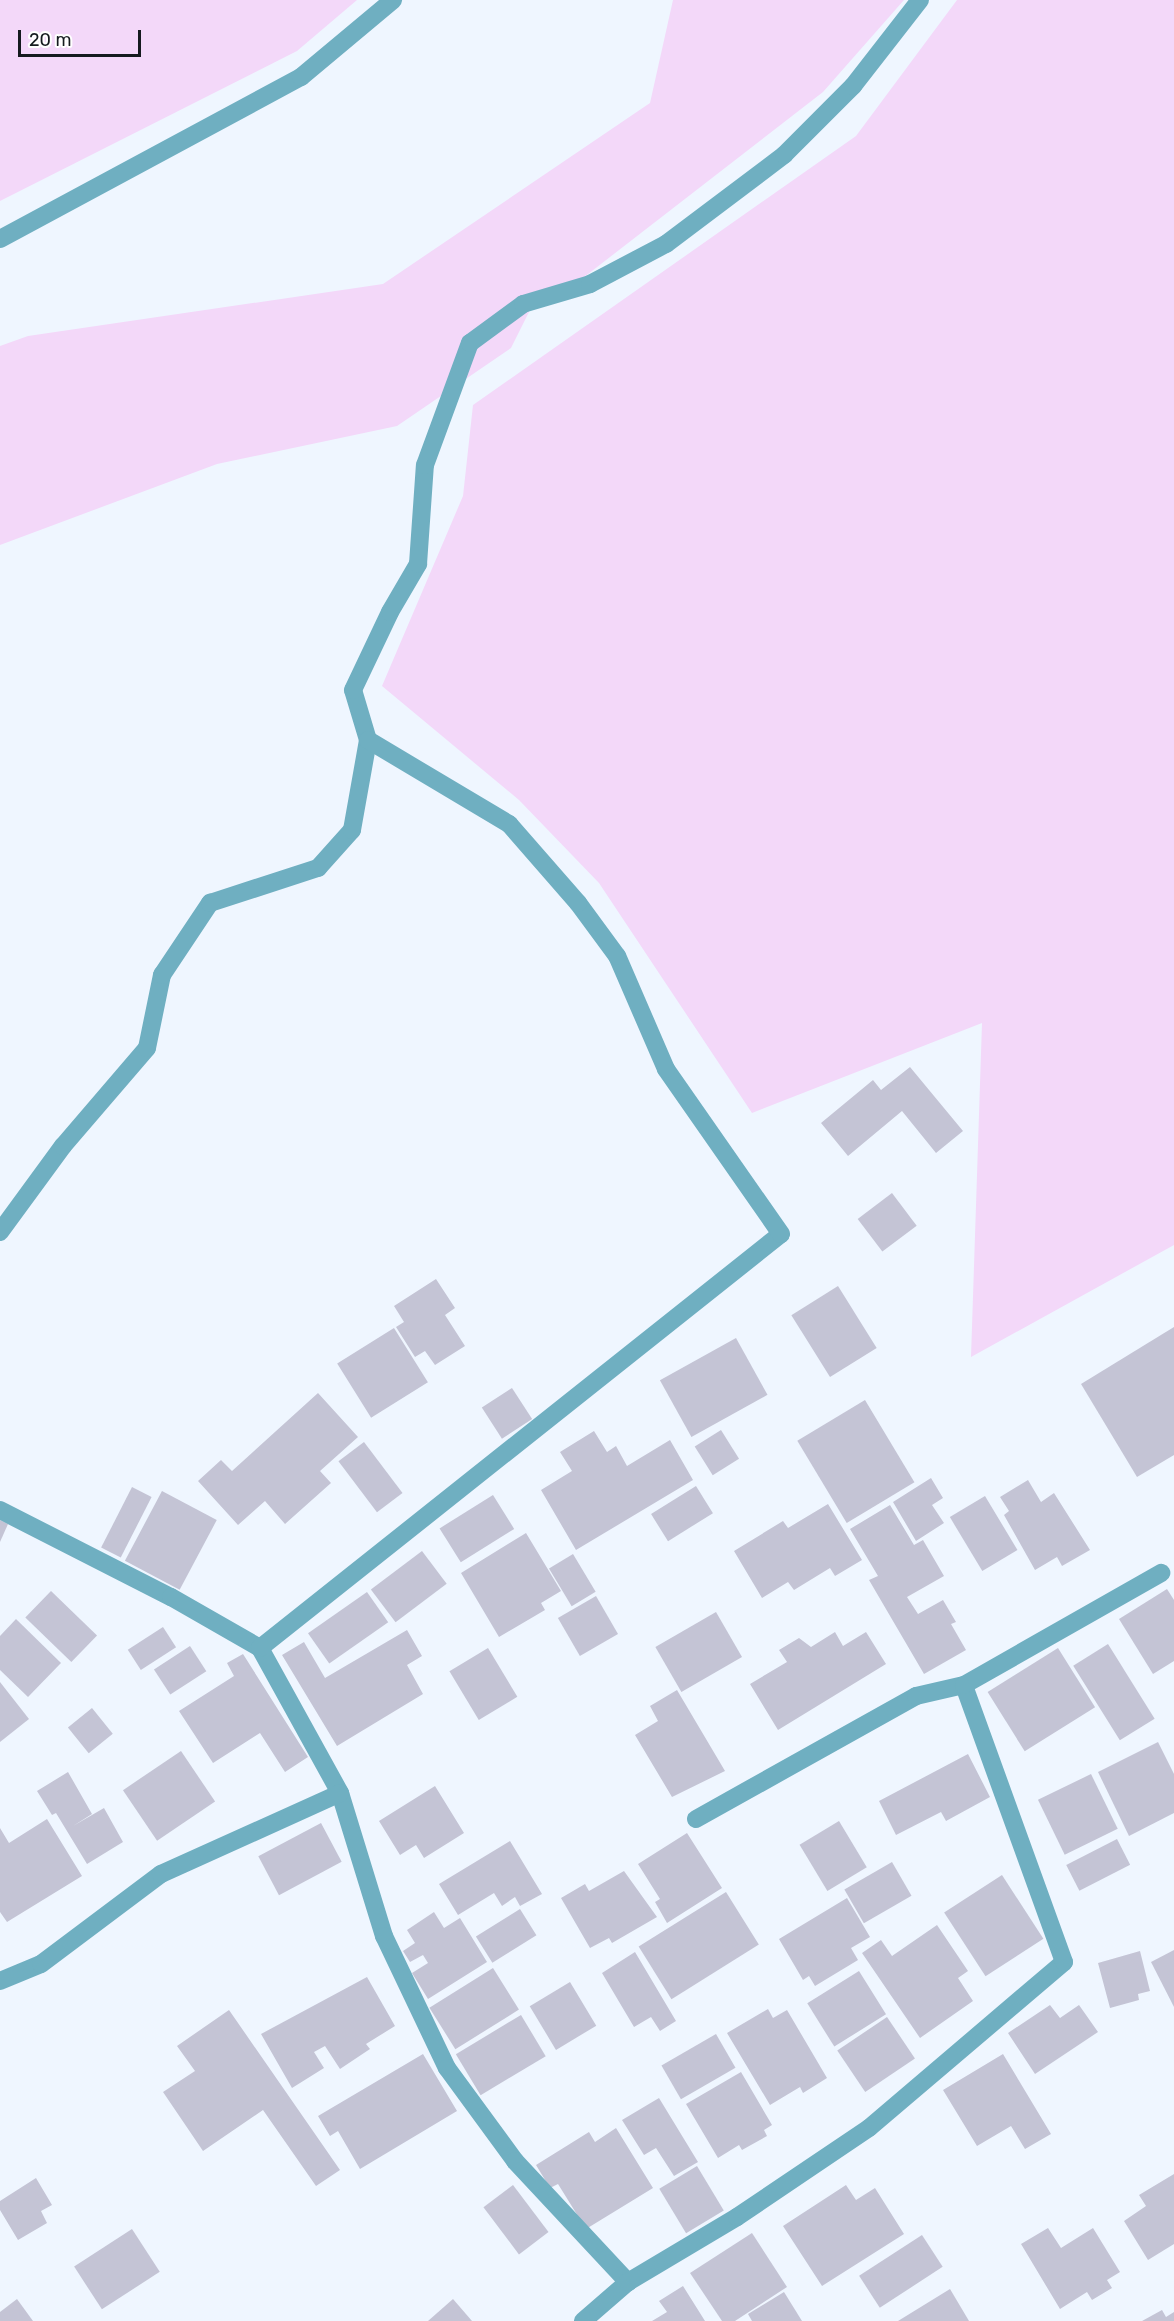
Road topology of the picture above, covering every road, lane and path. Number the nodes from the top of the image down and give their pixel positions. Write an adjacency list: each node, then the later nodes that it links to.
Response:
1 (393, 0): 3 (street)
2 (920, 0): 4 (street)
3 (0, 239)
4 (368, 740): 5 (street); 8 (street)
5 (0, 1232)
6 (0, 1509): 8 (street)
7 (1161, 1573): 9 (street)
8 (260, 1648): 10 (street)
9 (964, 1685): 11 (street); 13 (street)
10 (340, 1793): 12 (street); 13 (street)
11 (696, 1820)
12 (0, 1980)
13 (628, 2282): 14 (street)
14 (583, 2321)

